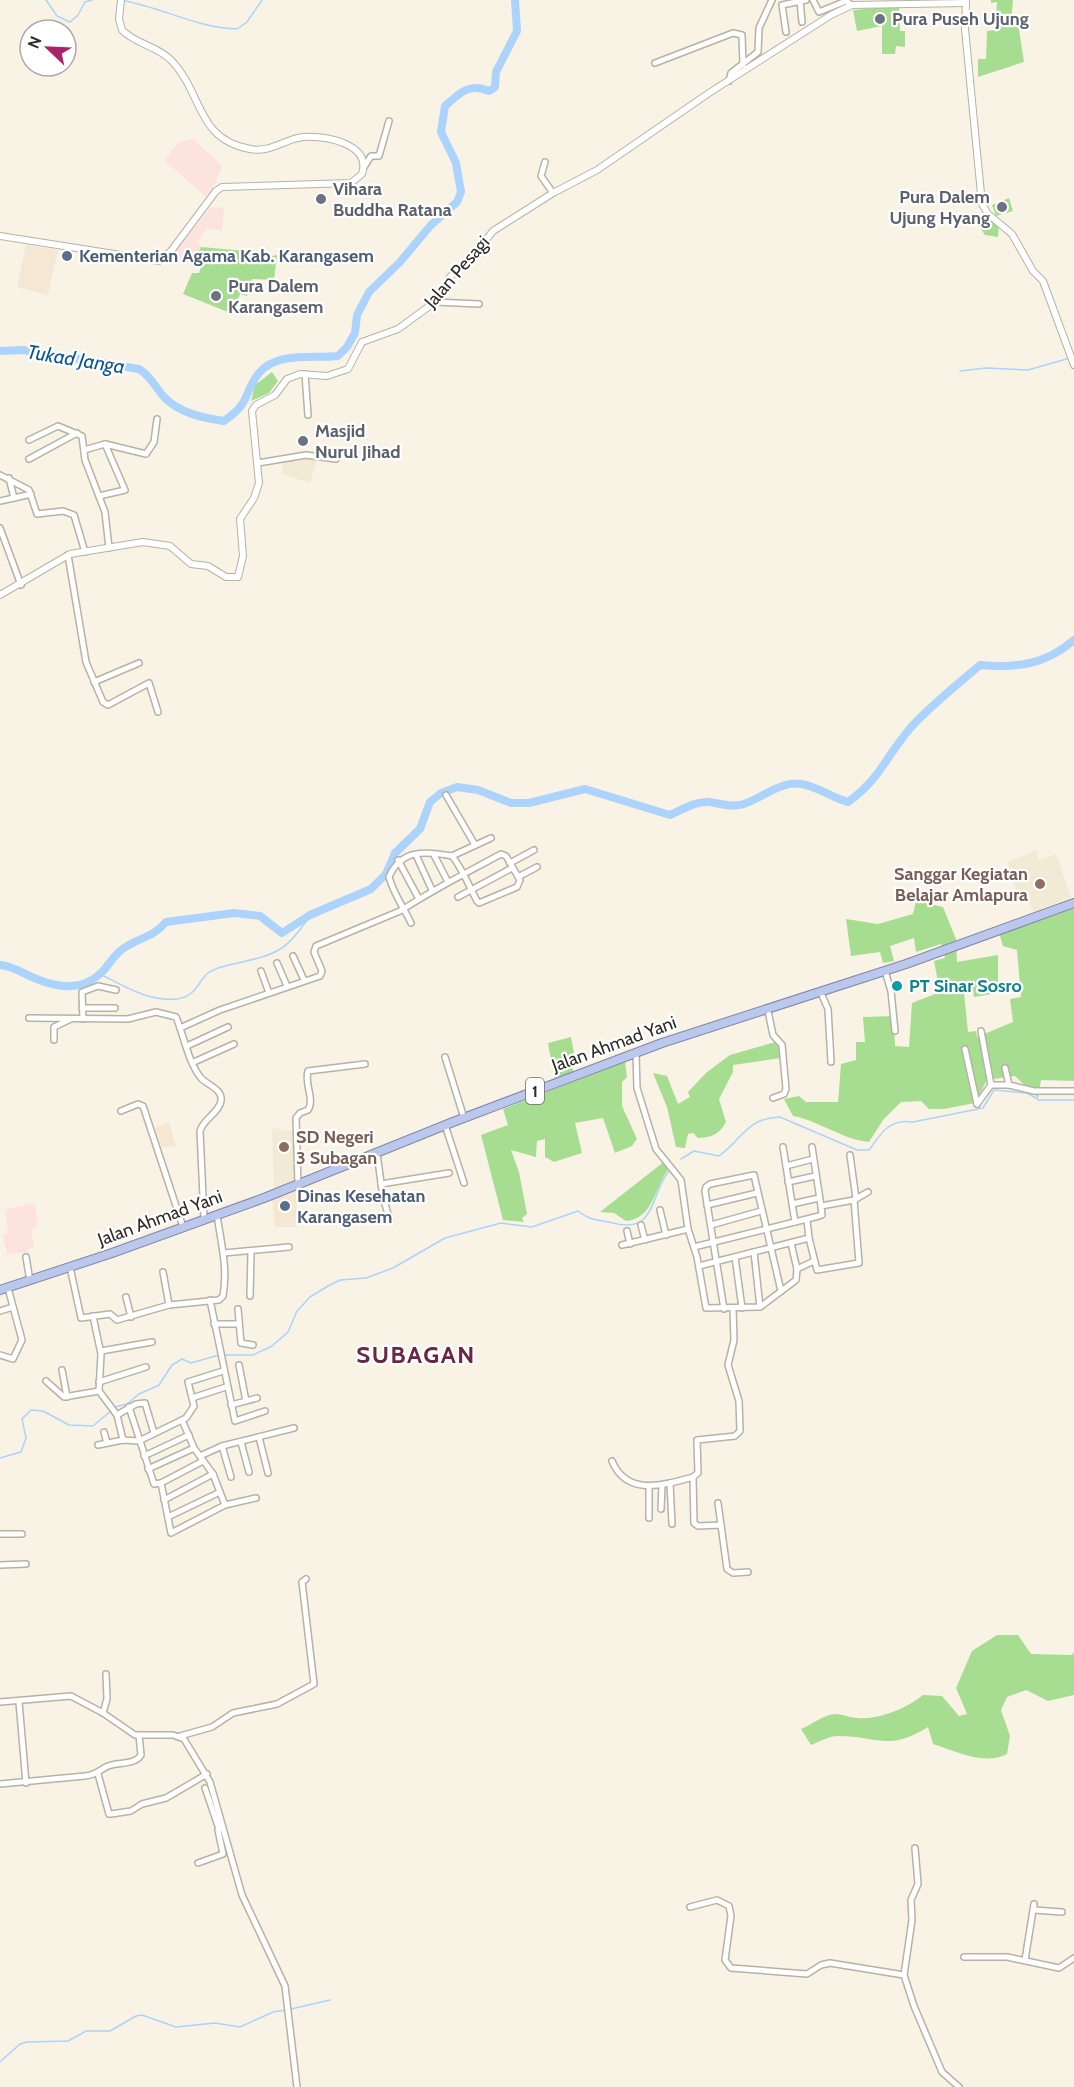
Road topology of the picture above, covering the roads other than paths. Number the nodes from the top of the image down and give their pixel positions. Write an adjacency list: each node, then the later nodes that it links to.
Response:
1 (121, 0): 14 (street)
2 (772, 0): 10 (street)
3 (813, 0): 6 (street)
4 (803, 1): 7 (street); 8 (street)
5 (966, 2): 6 (street); 19 (street)
6 (852, 5): 11 (street, Jalan Pesagi)
7 (802, 22)
8 (786, 32)
9 (655, 63): 10 (street)
10 (743, 65): 11 (street)
11 (729, 81): 15 (street, Jalan Pesagi)
12 (389, 121): 14 (street)
13 (545, 162): 15 (street)
14 (364, 167): 16 (street)
15 (553, 193): 17 (street, Jalan Pesagi)
16 (0, 236)
17 (435, 302): 18 (street); 20 (street, Jalan Pesagi)
18 (479, 304)
19 (1073, 364)
20 (305, 374): 21 (street); 29 (street, Jalan Pesagi)
21 (308, 415)
22 (157, 419): 25 (street)
23 (77, 433): 24 (street); 26 (street); 27 (street)
24 (29, 440)
25 (105, 444): 26 (street); 33 (street)
26 (84, 450): 33 (street)
27 (29, 459)
28 (336, 459): 29 (street)
29 (258, 463): 37 (street, Jalan Pesagi)
30 (0, 475): 31 (street)
31 (9, 478): 32 (street); 34 (street)
32 (31, 494): 34 (street); 38 (street)
33 (99, 496): 37 (street)
34 (14, 498): 35 (street)
35 (0, 501)
36 (0, 528): 40 (street)
37 (109, 548): 38 (street, Jalan Pesagi)
38 (85, 552): 39 (street, Jalan Pesagi)
39 (68, 555): 40 (street, Jalan Pesagi); 43 (street)
40 (21, 585): 41 (street, Jalan Pesagi)
41 (0, 595)
42 (139, 663): 43 (street)
43 (94, 682): 44 (street)
44 (158, 712)
45 (446, 795): 47 (street)
46 (491, 838): 47 (street)
47 (475, 845): 51 (street)
48 (534, 850): 53 (street)
49 (416, 855): 50 (street); 52 (street); 58 (street)
50 (434, 855): 51 (street); 57 (street)
51 (452, 856): 55 (street)
52 (399, 860): 61 (street); 63 (street)
53 (511, 865): 55 (street); 56 (street); 59 (street)
54 (537, 867): 56 (street)
55 (462, 874): 57 (street); 59 (street)
56 (518, 877): 59 (street)
57 (447, 882): 58 (street)
58 (432, 890): 61 (street)
59 (471, 890): 60 (street)
60 (458, 897)
61 (419, 899): 63 (street)
62 (1074, 903): 68 (highway, Jalan Ahmad Yani / 1)
63 (405, 908): 64 (street); 69 (street)
64 (411, 923)
65 (293, 956): 69 (street)
66 (277, 963): 70 (street)
67 (261, 971): 72 (street)
68 (885, 971): 73 (highway, Jalan Ahmad Yani / 1); 82 (street)
69 (304, 980): 70 (street)
70 (287, 986): 72 (street)
71 (116, 990): 74 (street)
72 (269, 993): 81 (street)
73 (821, 993): 76 (highway, Jalan Ahmad Yani / 1); 91 (street)
74 (82, 1008): 75 (street); 79 (street)
75 (115, 1008)
76 (768, 1011): 88 (highway, Jalan Ahmad Yani / 1); 97 (street)
77 (29, 1018): 78 (street)
78 (73, 1018): 79 (street); 84 (street)
79 (83, 1019): 81 (street)
80 (228, 1027): 86 (street)
81 (180, 1028): 86 (street)
82 (895, 1031)
83 (981, 1031): 94 (street)
84 (54, 1040)
85 (234, 1044): 90 (street)
86 (187, 1046): 90 (street)
87 (965, 1049): 94 (street)
88 (636, 1054): 99 (highway, Jalan Ahmad Yani / 1); 130 (street)
89 (445, 1057): 99 (street)
90 (194, 1062): 123 (street)
91 (831, 1062)
92 (365, 1064): 111 (street)
93 (1005, 1068): 95 (street)
94 (991, 1085): 95 (street)
95 (1009, 1085): 96 (street)
96 (1074, 1091)
97 (773, 1098)
98 (121, 1111): 129 (street)
99 (464, 1118): 100 (highway, Jalan Ahmad Yani / 1)
100 (445, 1125): 103 (highway, Jalan Ahmad Yani / 1); 110 (street)
101 (783, 1147): 106 (street)
102 (812, 1147): 105 (street)
103 (377, 1153): 111 (highway, Jalan Ahmad Yani / 1); 112 (street)
104 (850, 1155): 116 (street)
105 (813, 1159): 106 (street); 108 (street)
106 (786, 1166): 109 (street)
107 (449, 1173): 112 (street)
108 (815, 1176): 109 (street); 115 (street)
109 (788, 1182): 117 (street)
110 (464, 1183)
111 (298, 1184): 122 (highway, Jalan Ahmad Yani / 1)
112 (381, 1184): 124 (street)
113 (868, 1192): 116 (street)
114 (757, 1193): 118 (street); 118 (street); 121 (street)
115 (819, 1198): 117 (street); 119 (street)
116 (855, 1199): 119 (street); 149 (street)
117 (792, 1204): 126 (street)
118 (707, 1205): 128 (street)
119 (820, 1206): 125 (street)
120 (660, 1210): 133 (street)
121 (761, 1211): 128 (street); 131 (street)
122 (217, 1215): 123 (highway, Jalan Ahmad Yani / 1); 145 (street)
123 (204, 1219): 129 (highway, Jalan Ahmad Yani / 1)
124 (390, 1220)
125 (807, 1220): 126 (street); 134 (street)
126 (795, 1222): 131 (street)
127 (641, 1225): 135 (street)
128 (711, 1225): 136 (street)
129 (183, 1227): 151 (highway, Jalan Ahmad Yani / 1)
130 (688, 1229): 133 (street); 141 (street)
131 (766, 1229): 136 (street); 142 (street)
132 (627, 1231): 138 (street)
133 (666, 1235): 135 (street)
134 (809, 1238): 137 (street); 149 (street)
135 (645, 1240): 138 (street)
136 (714, 1242): 141 (street); 148 (street)
137 (791, 1243): 142 (street); 152 (street)
138 (630, 1244): 139 (street)
139 (622, 1245)
140 (289, 1247): 143 (street)
141 (694, 1247): 150 (street)
142 (772, 1248): 144 (street); 156 (street)
143 (251, 1251): 145 (street); 157 (street)
144 (754, 1252): 147 (street); 162 (street)
145 (224, 1253): 159 (street)
146 (26, 1257): 154 (street)
147 (735, 1257): 148 (street); 163 (street)
148 (717, 1262): 150 (street); 166 (street)
149 (814, 1262): 152 (street)
150 (699, 1266): 166 (street)
151 (70, 1267): 154 (highway, Jalan Ahmad Yani / 1); 168 (street)
152 (796, 1269): 156 (street)
153 (163, 1272): 160 (street)
154 (30, 1281): 155 (highway, Jalan Ahmad Yani / 1)
155 (4, 1289): 161 (street)
156 (781, 1291): 162 (street)
157 (250, 1296)
158 (126, 1297): 169 (street)
159 (210, 1300): 160 (street); 170 (street)
160 (169, 1305): 169 (street)
161 (12, 1307): 167 (street); 175 (street)
162 (760, 1307): 163 (street)
163 (742, 1308): 165 (street)
164 (238, 1309): 171 (street)
165 (733, 1309): 166 (street); 213 (street)
166 (724, 1310)
167 (0, 1311)
168 (93, 1316): 169 (street); 174 (street)
169 (131, 1317)
170 (214, 1324): 171 (street); 179 (street)
171 (239, 1324): 173 (street)
172 (152, 1342): 174 (street)
173 (253, 1345)
174 (101, 1351): 181 (street)
175 (0, 1355)
176 (239, 1365): 187 (street)
177 (146, 1367): 181 (street)
178 (62, 1370): 184 (street)
179 (223, 1371): 182 (street); 185 (street)
180 (46, 1382): 184 (street)
181 (99, 1382): 183 (street)
182 (226, 1387): 185 (street); 188 (street)
183 (99, 1391): 184 (street); 191 (street)
184 (67, 1397)
185 (192, 1398): 192 (street)
186 (257, 1398): 187 (street)
187 (246, 1401): 188 (street)
188 (231, 1405): 190 (street)
189 (129, 1407): 191 (street); 195 (street); 199 (street)
190 (266, 1411)
191 (116, 1415): 198 (street)
192 (182, 1420): 195 (street); 196 (street)
193 (294, 1428): 197 (street)
194 (104, 1432): 201 (street)
195 (154, 1433): 199 (street)
196 (189, 1435): 204 (street); 205 (street)
197 (259, 1437): 200 (street); 210 (street)
198 (123, 1440): 199 (street); 201 (street)
199 (139, 1441): 205 (street)
200 (241, 1442): 203 (street); 209 (street)
201 (106, 1443): 202 (street)
202 (98, 1445)
203 (222, 1446): 206 (street); 212 (street)
204 (194, 1448): 206 (street); 208 (street)
205 (144, 1456): 208 (street)
206 (201, 1458): 211 (street); 214 (street)
207 (612, 1461): 217 (street)
208 (148, 1469): 214 (street)
209 (249, 1472)
210 (268, 1473)
211 (213, 1474): 218 (street); 220 (street)
212 (231, 1477)
213 (693, 1478): 215 (street); 227 (street)
214 (161, 1483): 220 (street)
215 (670, 1483): 216 (street); 226 (street)
216 (662, 1485): 217 (street); 223 (street)
217 (649, 1487): 225 (street)
218 (220, 1492): 222 (street); 224 (street)
219 (256, 1498): 222 (street)
220 (164, 1500): 224 (street)
221 (718, 1503): 227 (street)
222 (225, 1505): 224 (street)
223 (662, 1509)
224 (168, 1517)
225 (649, 1518)
226 (672, 1524)
227 (722, 1525): 232 (street)
228 (0, 1534): 229 (street)
229 (22, 1534)
230 (26, 1564): 231 (street)
231 (0, 1565)
232 (748, 1572)
233 (306, 1579): 239 (street)
234 (106, 1674): 237 (street)
235 (0, 1702): 236 (street)
236 (19, 1702): 237 (street); 242 (street)
237 (103, 1713): 238 (street)
238 (139, 1735): 239 (street); 240 (street)
239 (180, 1736): 241 (street)
240 (98, 1774): 241 (street); 242 (street)
241 (207, 1774): 245 (street)
242 (26, 1783): 243 (street)
243 (0, 1784)
244 (205, 1788): 245 (street)
245 (220, 1829): 247 (street); 254 (street)
246 (915, 1848): 253 (street)
247 (198, 1863)
248 (690, 1907): 253 (street)
249 (1062, 1912): 252 (street)
250 (964, 1957): 252 (street)
251 (1074, 1958): 252 (street)
252 (1024, 1960)
253 (904, 1975): 255 (street)
254 (297, 2087)
255 (959, 2087)

